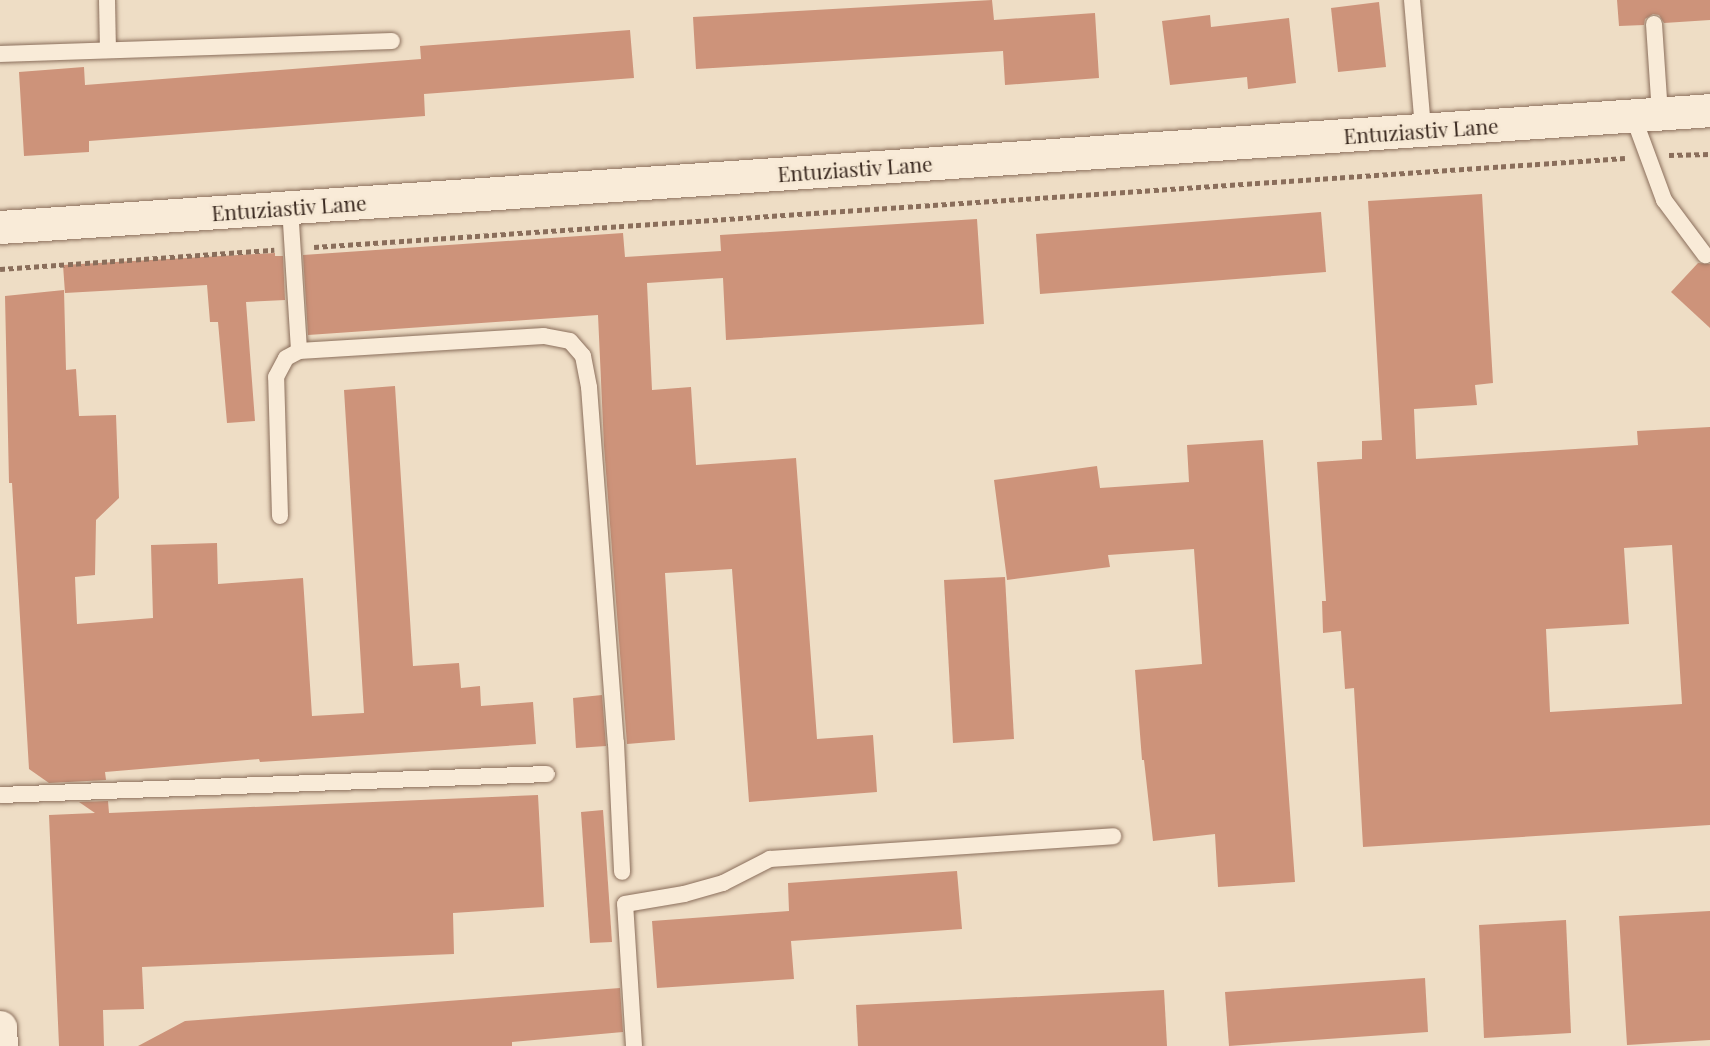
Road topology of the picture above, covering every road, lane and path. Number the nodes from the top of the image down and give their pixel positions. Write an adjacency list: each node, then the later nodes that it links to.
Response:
1 (107, 0): 5 (lane)
2 (1412, 0): 9 (lane)
3 (1654, 24): 8 (lane)
4 (392, 41): 5 (lane)
5 (108, 50): 6 (lane)
6 (0, 54)
7 (1710, 110): 8 (street, Entuziastiv Lane)
8 (1646, 115): 9 (street, Entuziastiv Lane); 11 (lane)
9 (1423, 129): 12 (street, Entuziastiv Lane)
10 (1710, 154): 11 (path)
11 (1649, 156): 14 (path); 15 (lane)
12 (290, 207): 13 (street, Entuziastiv Lane); 14 (lane)
13 (0, 227)
14 (292, 249): 16 (path); 17 (lane)
15 (1705, 255)
16 (0, 269)
17 (299, 351): 18 (lane); 22 (lane)
18 (280, 516)
19 (547, 774): 20 (lane)
20 (0, 795)
21 (1113, 836): 25 (lane)
22 (622, 872)
23 (0, 1027): 24 (street)
24 (1, 1046)
25 (634, 1046)

